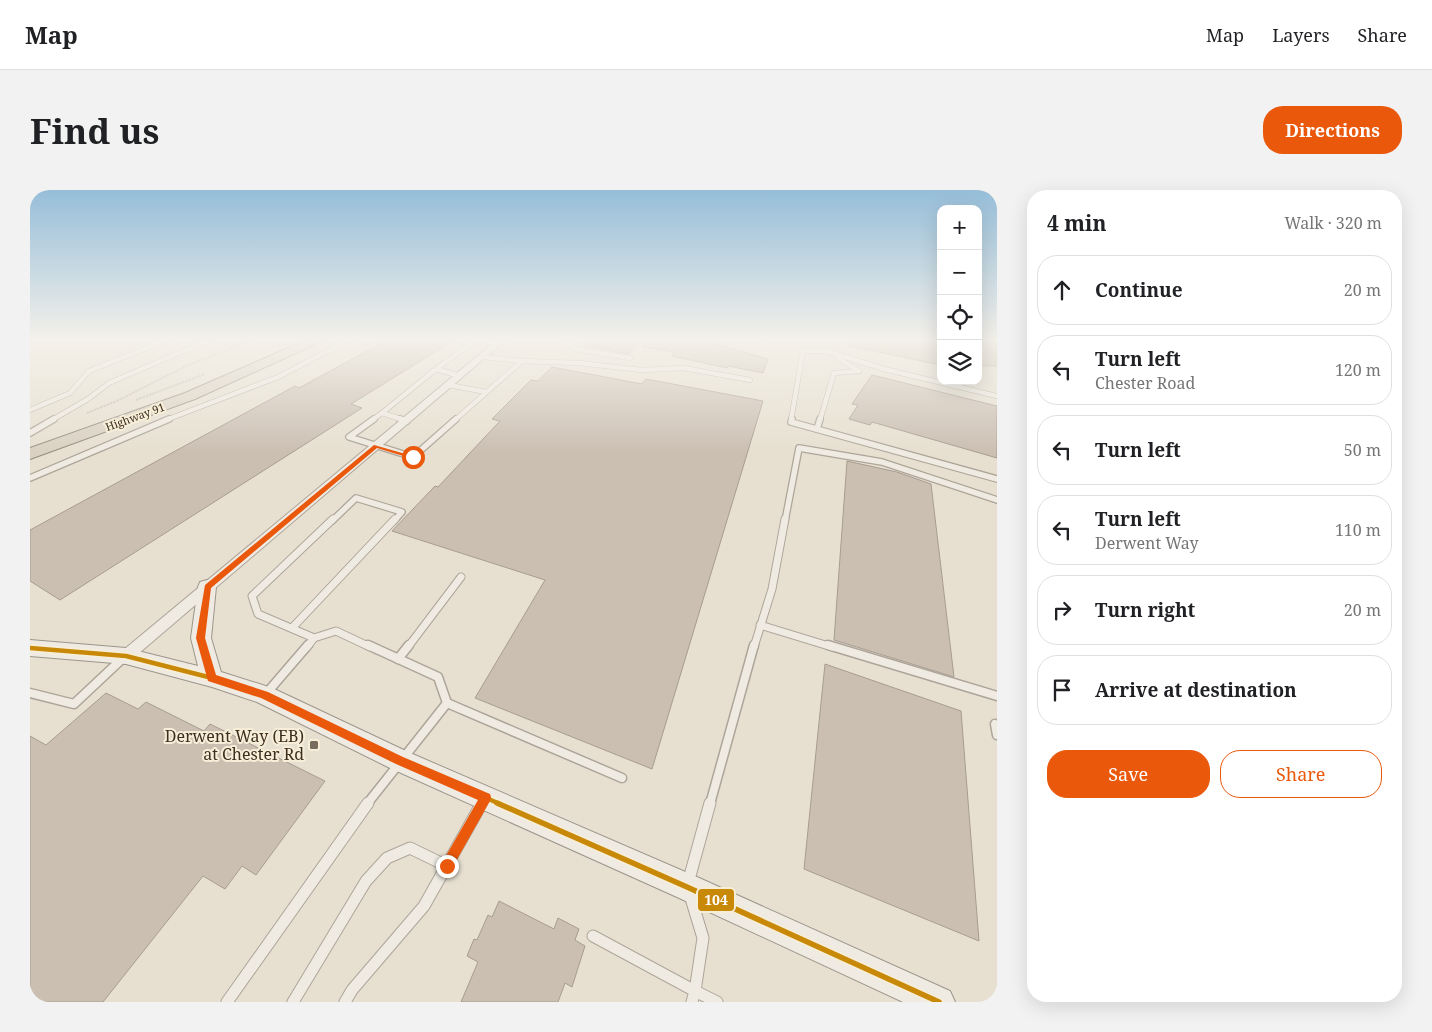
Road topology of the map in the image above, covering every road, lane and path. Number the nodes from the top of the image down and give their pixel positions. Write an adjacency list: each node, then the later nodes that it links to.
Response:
1 (84, 377): 20 (lane)
2 (123, 377): 25 (lane)
3 (164, 377): 22 (path)
4 (197, 377): 19 (path)
5 (214, 377): 26 (highway, Highway 91)
6 (232, 377): 28 (highway, Highway 91)
7 (278, 377): 29 (lane)
8 (426, 377): 21 (lane)
9 (459, 377): 16 (street)
10 (504, 377): 17 (lane)
11 (733, 377): 15 (lane)
12 (799, 377): 24 (lane)
13 (833, 377): 24 (lane)
14 (922, 377): 18 (lane)
15 (750, 380)
16 (449, 385): 17 (lane); 23 (street)
17 (486, 392): 27 (lane)
18 (997, 396)
19 (132, 401)
20 (30, 410)
21 (382, 413): 23 (lane); 27 (lane)
22 (86, 414)
23 (406, 421): 27 (street)
24 (817, 429): 30 (lane)
25 (30, 433)
26 (30, 443)
27 (376, 446): 33 (street)
28 (30, 454)
29 (30, 478)
30 (997, 479)
31 (997, 500): 34 (lane)
32 (460, 577): 39 (lane)
33 (208, 587): 38 (street); 40 (street)
34 (760, 625): 43 (lane); 51 (lane)
35 (292, 628): 35 (lane); 36 (lane)
36 (314, 638): 39 (lane); 42 (lane)
37 (30, 648): 38 (street)
38 (126, 656): 40 (street); 41 (lane)
39 (398, 659): 44 (lane)
40 (212, 678): 42 (street)
41 (30, 693)
42 (264, 695): 47 (street)
43 (997, 696)
44 (447, 703): 47 (lane); 48 (lane)
45 (997, 725): 46 (lane)
46 (997, 735)
47 (399, 760): 49 (street); 54 (lane)
48 (622, 778)
49 (486, 797): 50 (lane); 51 (street)
50 (447, 866): 55 (lane); 56 (lane)
51 (687, 887): 53 (lane); 58 (street)
52 (593, 936): 53 (lane)
53 (693, 996): 57 (lane)
54 (227, 1002)
55 (293, 1002)
56 (345, 1002)
57 (717, 1002)
58 (939, 1002)

